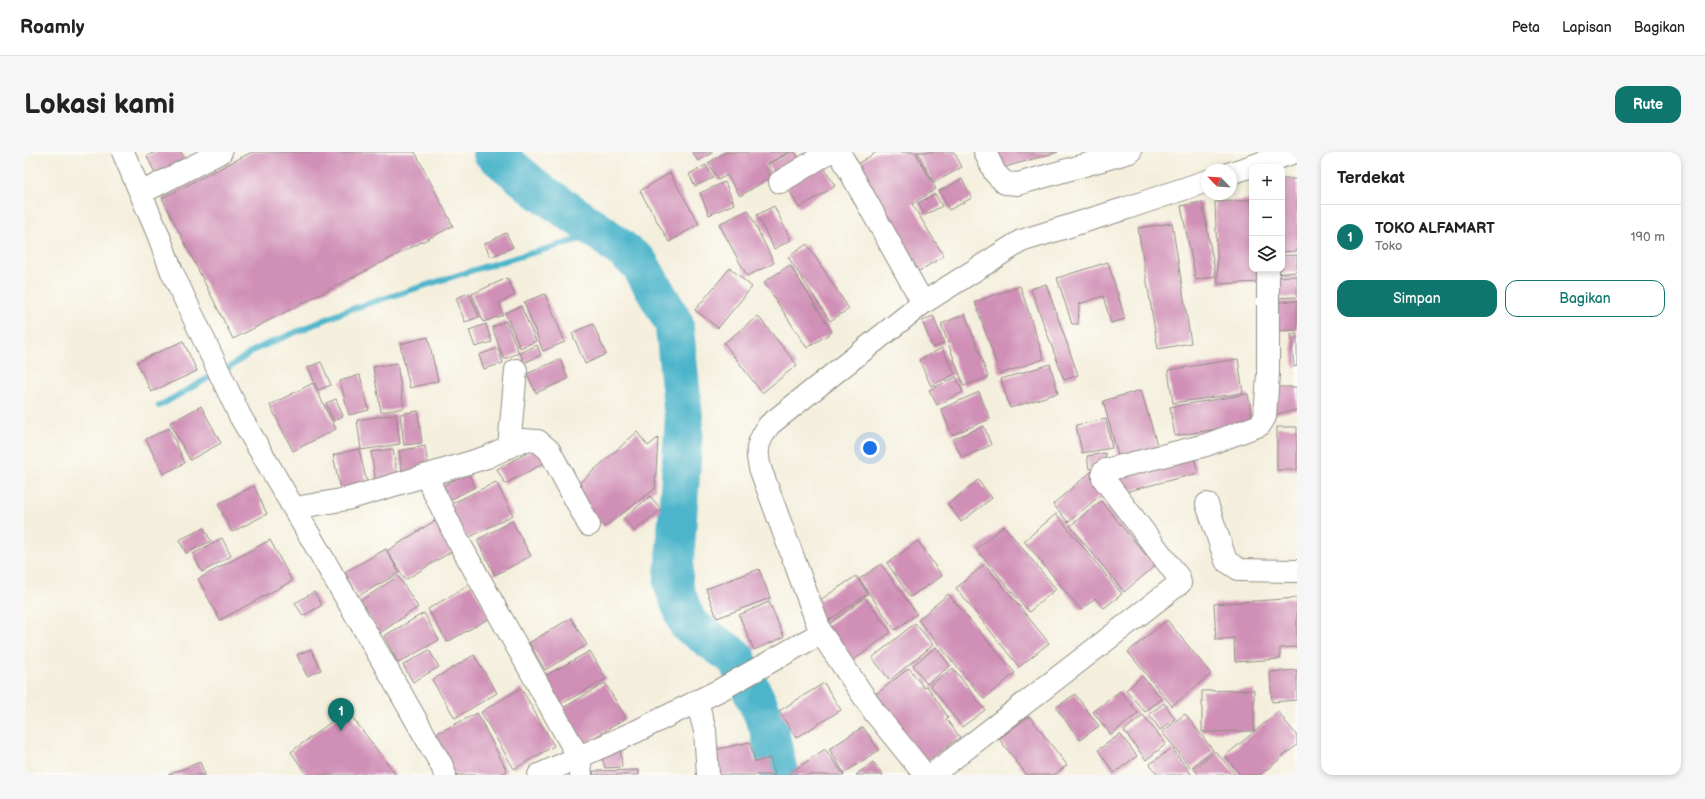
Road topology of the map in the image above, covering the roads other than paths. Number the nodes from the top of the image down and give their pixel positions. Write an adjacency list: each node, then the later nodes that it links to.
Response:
1 (123, 152): 13 (street)
2 (221, 152): 13 (street)
3 (829, 152): 11 (street)
4 (839, 152): 15 (street)
5 (985, 152): 6 (street)
6 (1130, 152)
7 (1295, 152): 8 (street)
8 (1268, 164)
9 (1249, 169): 10 (street)
10 (1237, 172)
11 (780, 182)
12 (1201, 183): 15 (street)
13 (141, 193): 20 (street)
14 (1268, 272): 30 (street)
15 (923, 303): 23 (street)
16 (516, 370): 17 (street)
17 (509, 447): 18 (street); 21 (street)
18 (426, 476): 20 (street); 25 (street)
19 (1207, 504): 22 (street)
20 (295, 508): 26 (street)
21 (589, 525)
22 (1297, 571)
23 (821, 633): 24 (street); 29 (street)
24 (697, 701): 25 (street); 28 (street)
25 (580, 767): 27 (street)
26 (445, 775)
27 (539, 775)
28 (708, 775)
29 (925, 775)
30 (932, 775)

